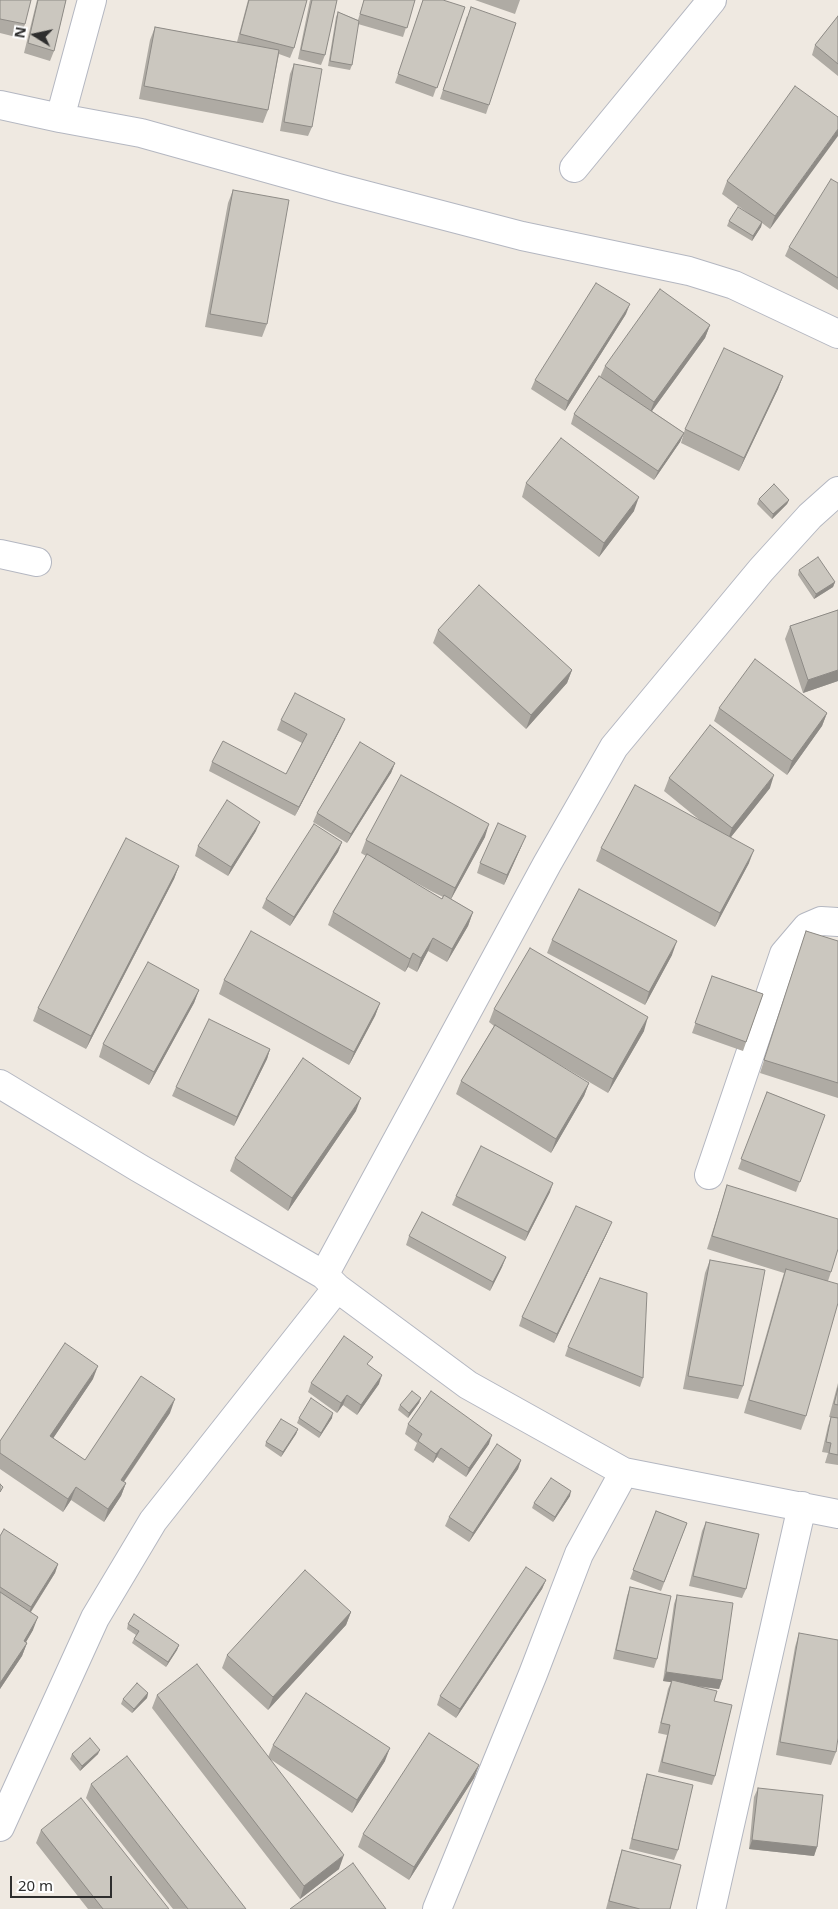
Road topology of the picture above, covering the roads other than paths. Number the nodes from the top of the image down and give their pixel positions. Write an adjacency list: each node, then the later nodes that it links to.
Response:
1 (92, 0): 4 (street)
2 (712, 0): 5 (street)
3 (0, 105): 4 (street)
4 (60, 118): 6 (street)
5 (574, 168)
6 (838, 334)
7 (838, 491): 13 (street)
8 (0, 554): 9 (street)
9 (37, 562)
10 (838, 922): 12 (street)
11 (0, 1084): 13 (street)
12 (709, 1175)
13 (331, 1282): 14 (street); 17 (street)
14 (624, 1472): 15 (street); 18 (street)
15 (802, 1506): 16 (street); 19 (street)
16 (838, 1514)
17 (0, 1828)
18 (437, 1909)
19 (710, 1909)

